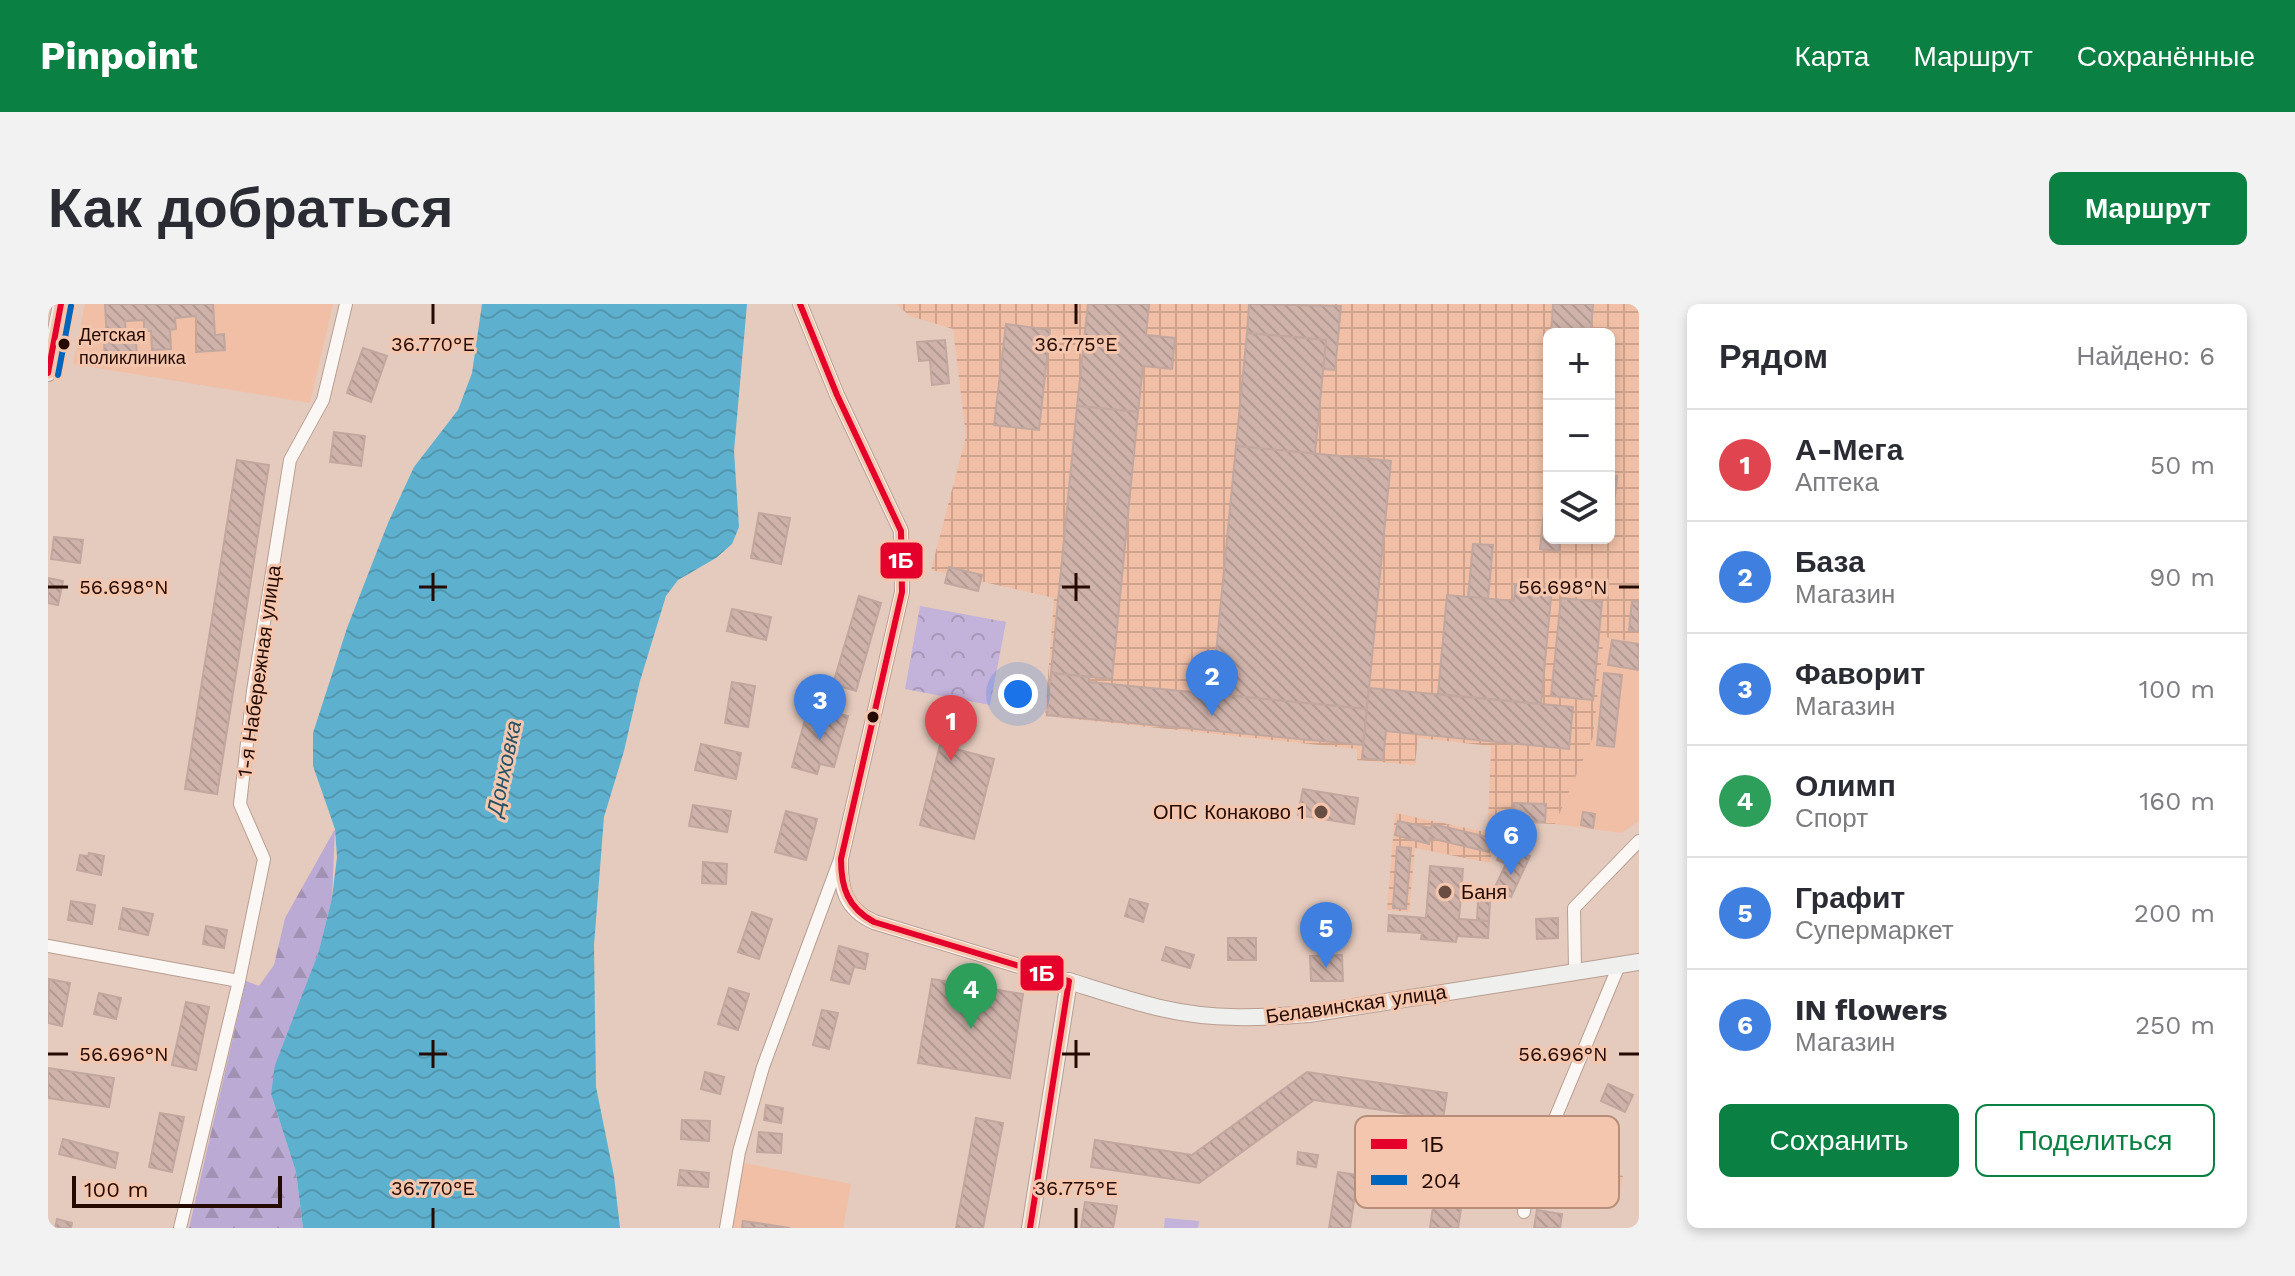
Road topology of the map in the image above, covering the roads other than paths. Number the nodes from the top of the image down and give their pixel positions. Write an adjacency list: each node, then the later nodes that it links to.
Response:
1 (61, 304): 4 (main road)
2 (346, 304): 11 (street, 1-я Набережная улица)
3 (800, 304): 6 (street, Белавинская улица)
4 (48, 373)
5 (1639, 841): 10 (street)
6 (841, 859): 12 (street, Белавинская улица); 17 (street)
7 (48, 946): 11 (street)
8 (1639, 962): 9 (main road, Белавинская улица)
9 (1620, 963): 10 (main road, Белавинская улица); 13 (street)
10 (1575, 970): 12 (main road, Белавинская улица)
11 (239, 981): 16 (street, 1-я Набережная улица)
12 (1069, 981): 18 (main road)
13 (1556, 1116)
14 (1524, 1208): 15 (street)
15 (1524, 1212)
16 (180, 1228)
17 (726, 1228)
18 (1030, 1228)

